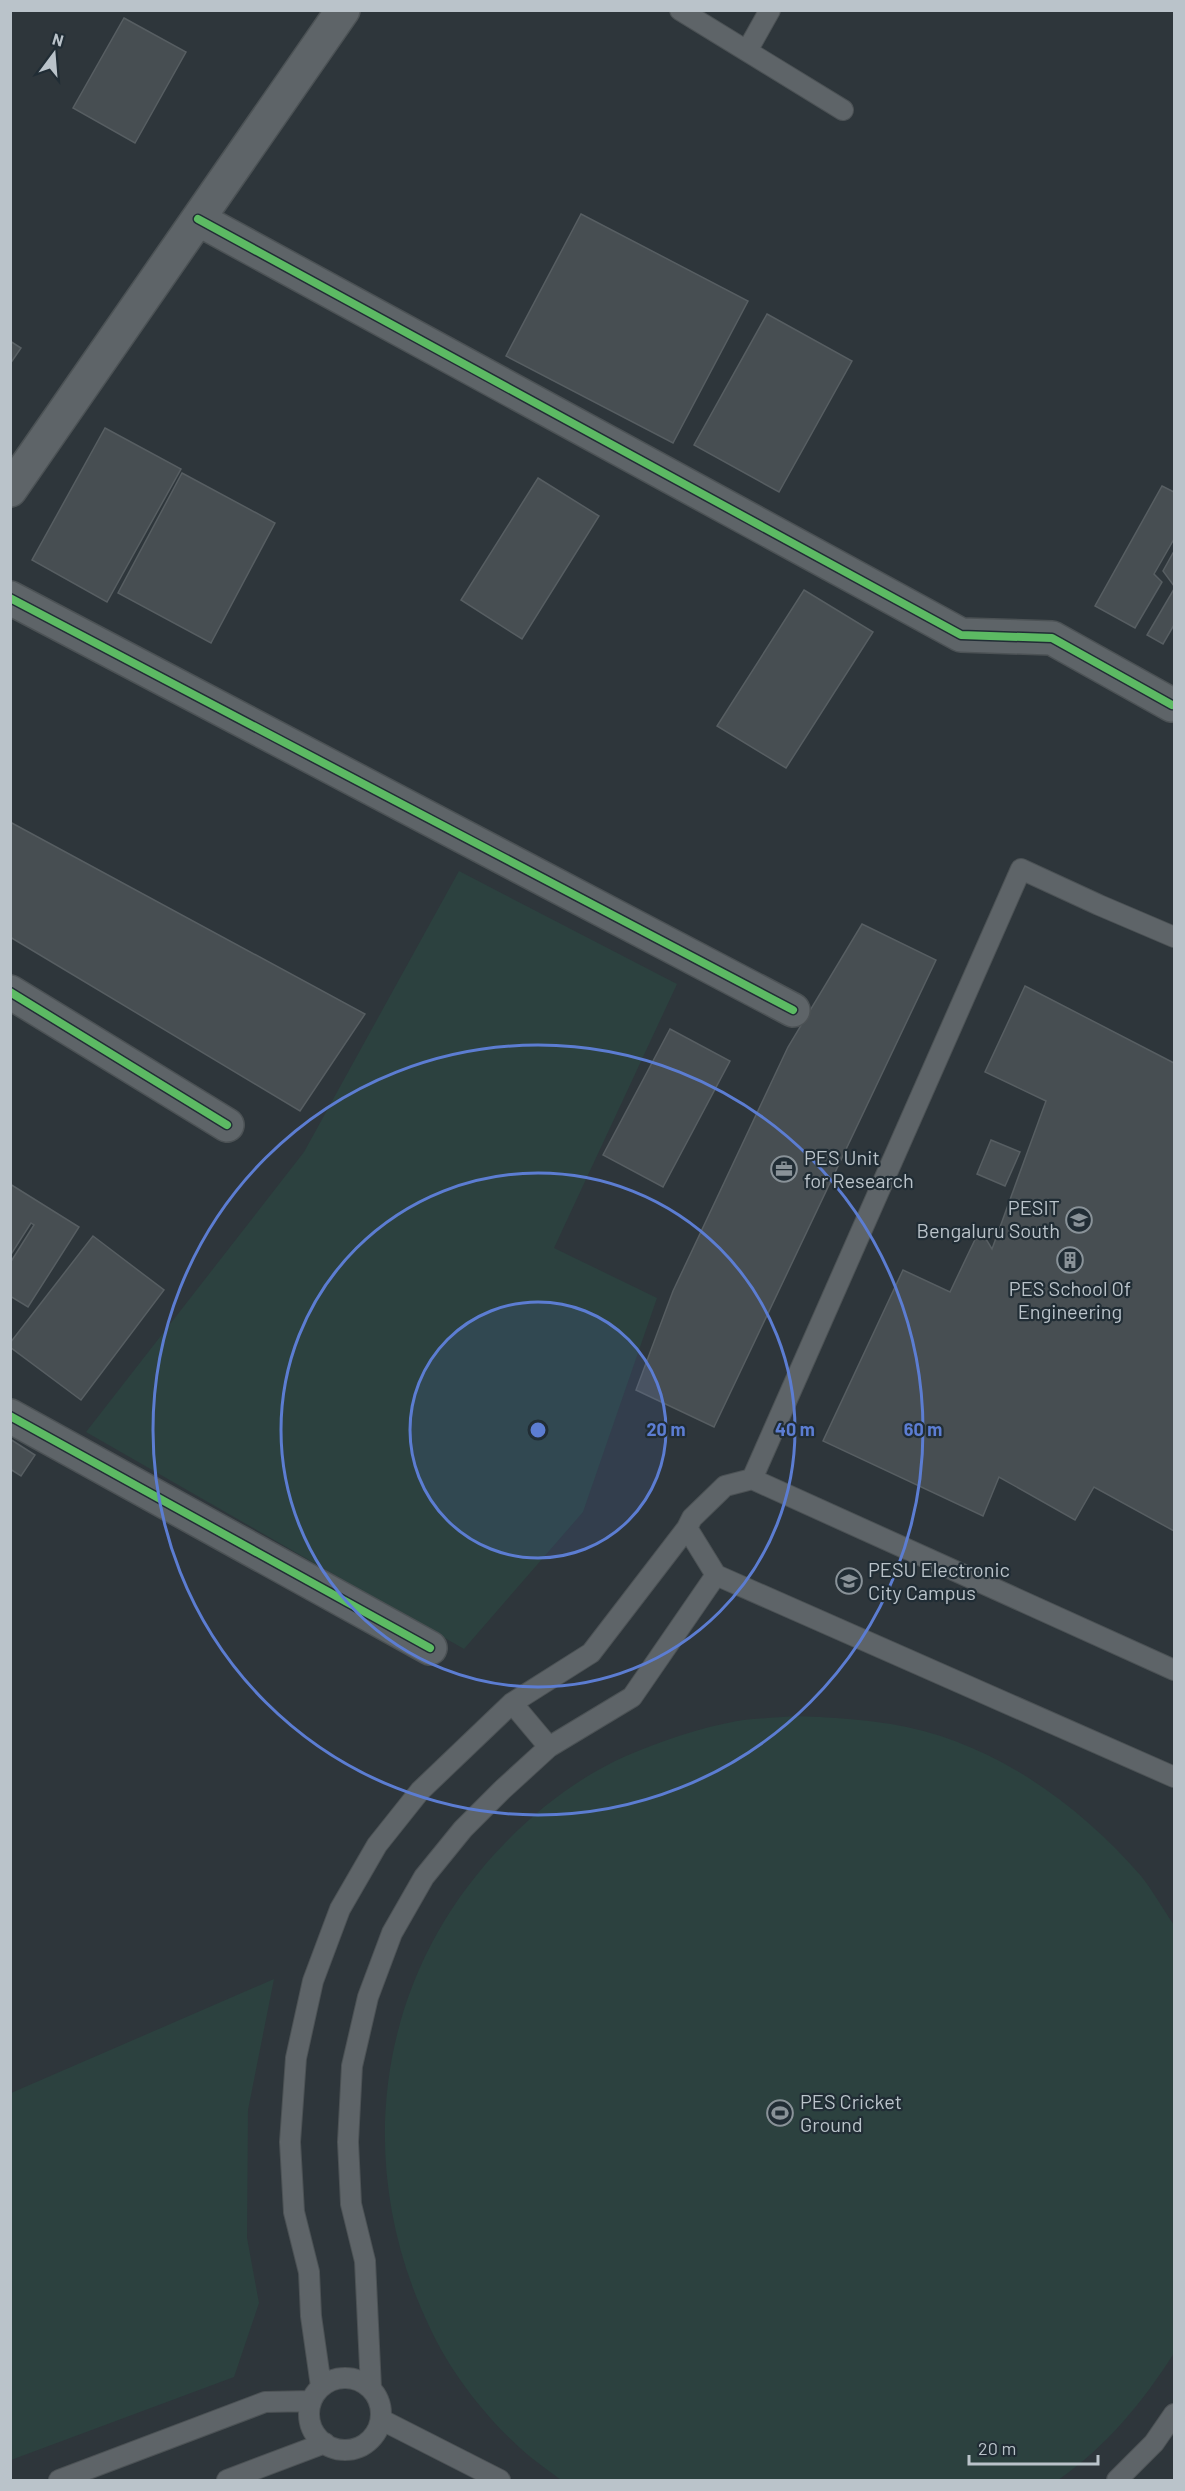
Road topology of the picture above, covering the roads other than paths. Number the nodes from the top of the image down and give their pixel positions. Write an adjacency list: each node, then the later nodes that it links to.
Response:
1 (343, 10): 6 (street)
2 (680, 10): 4 (lane)
3 (770, 10): 4 (lane)
4 (747, 51): 5 (lane)
5 (843, 110)
6 (198, 219): 7 (street); 9 (street)
7 (10, 490)
8 (10, 598): 12 (street)
9 (1172, 705)
10 (1174, 937): 15 (lane)
11 (10, 992): 13 (street)
12 (793, 1010)
13 (227, 1125)
14 (10, 1416): 18 (street)
15 (752, 1479): 16 (lane); 19 (lane)
16 (687, 1528): 17 (lane); 20 (lane)
17 (716, 1575): 21 (lane); 22 (lane)
18 (430, 1648)
19 (1174, 1670)
20 (512, 1703): 21 (lane); 24 (lane)
21 (549, 1747): 23 (lane)
22 (1174, 1777)
23 (371, 2388): 24 (lane); 26 (lane)
24 (316, 2394): 27 (lane); 28 (lane)
25 (1174, 2414): 31 (lane)
26 (382, 2420): 27 (lane); 30 (lane)
27 (325, 2444): 29 (lane)
28 (59, 2481)
29 (227, 2481)
30 (500, 2481)
31 (1117, 2481)

